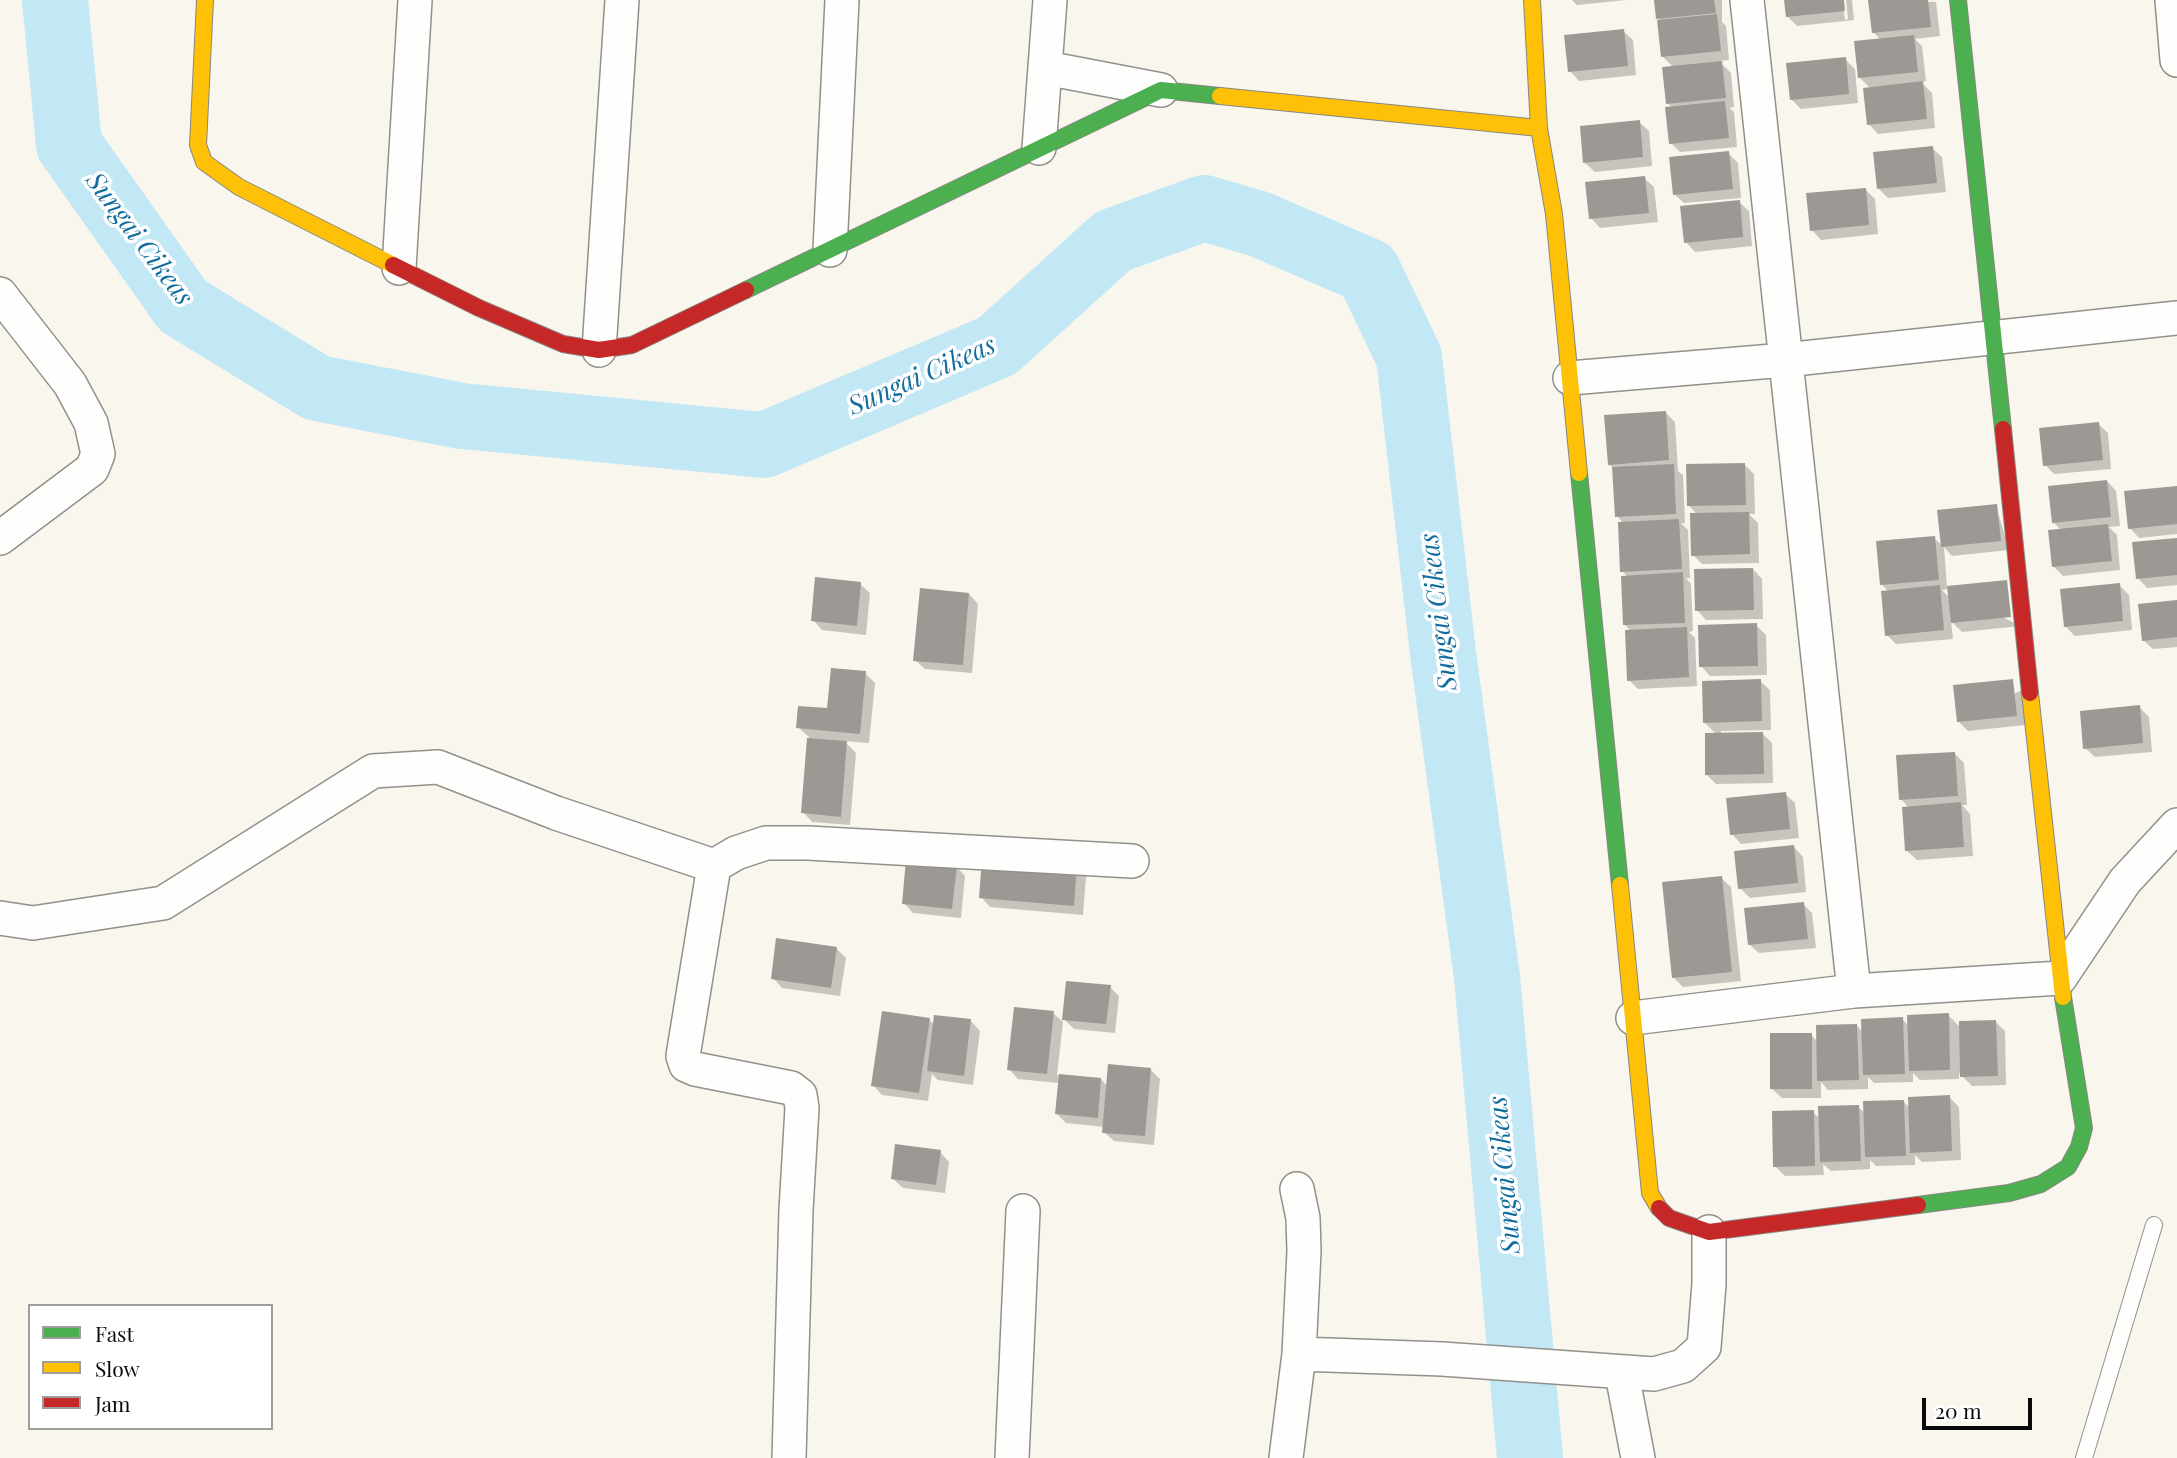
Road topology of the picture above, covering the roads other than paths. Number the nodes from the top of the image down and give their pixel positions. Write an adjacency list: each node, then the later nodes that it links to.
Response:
1 (205, 0): 16 (street)
2 (415, 0): 16 (street)
3 (622, 0): 20 (street)
4 (842, 0): 15 (street)
5 (1050, 0): 11 (street)
6 (1532, 0): 13 (street)
7 (1747, 0): 21 (street)
8 (1958, 0): 19 (street)
9 (2172, 0): 10 (street)
10 (2177, 60)
11 (1046, 68): 12 (street); 14 (street)
12 (1161, 90): 13 (street); 14 (street)
13 (1539, 128): 22 (street)
14 (1039, 148): 15 (street)
15 (830, 250): 20 (street)
16 (399, 268): 20 (street)
17 (0, 294): 23 (street)
18 (2177, 318): 19 (street)
19 (1994, 336): 21 (street); 28 (street)
20 (599, 350)
21 (1785, 360): 22 (street); 29 (street)
22 (1570, 378): 30 (street)
23 (0, 538)
24 (2177, 825): 28 (street)
25 (1132, 861): 26 (street)
26 (714, 866): 27 (street); 37 (street)
27 (0, 918)
28 (2060, 978): 29 (street); 34 (street)
29 (1854, 991): 30 (street)
30 (1633, 1018): 34 (street)
31 (1297, 1189): 35 (street)
32 (1023, 1211): 38 (street)
33 (2154, 1225): 41 (lane)
34 (1709, 1232): 36 (street)
35 (1299, 1354): 36 (street); 39 (street)
36 (1611, 1373): 40 (street)
37 (789, 1458)
38 (1012, 1458)
39 (1286, 1458)
40 (1638, 1458)
41 (2084, 1458)

